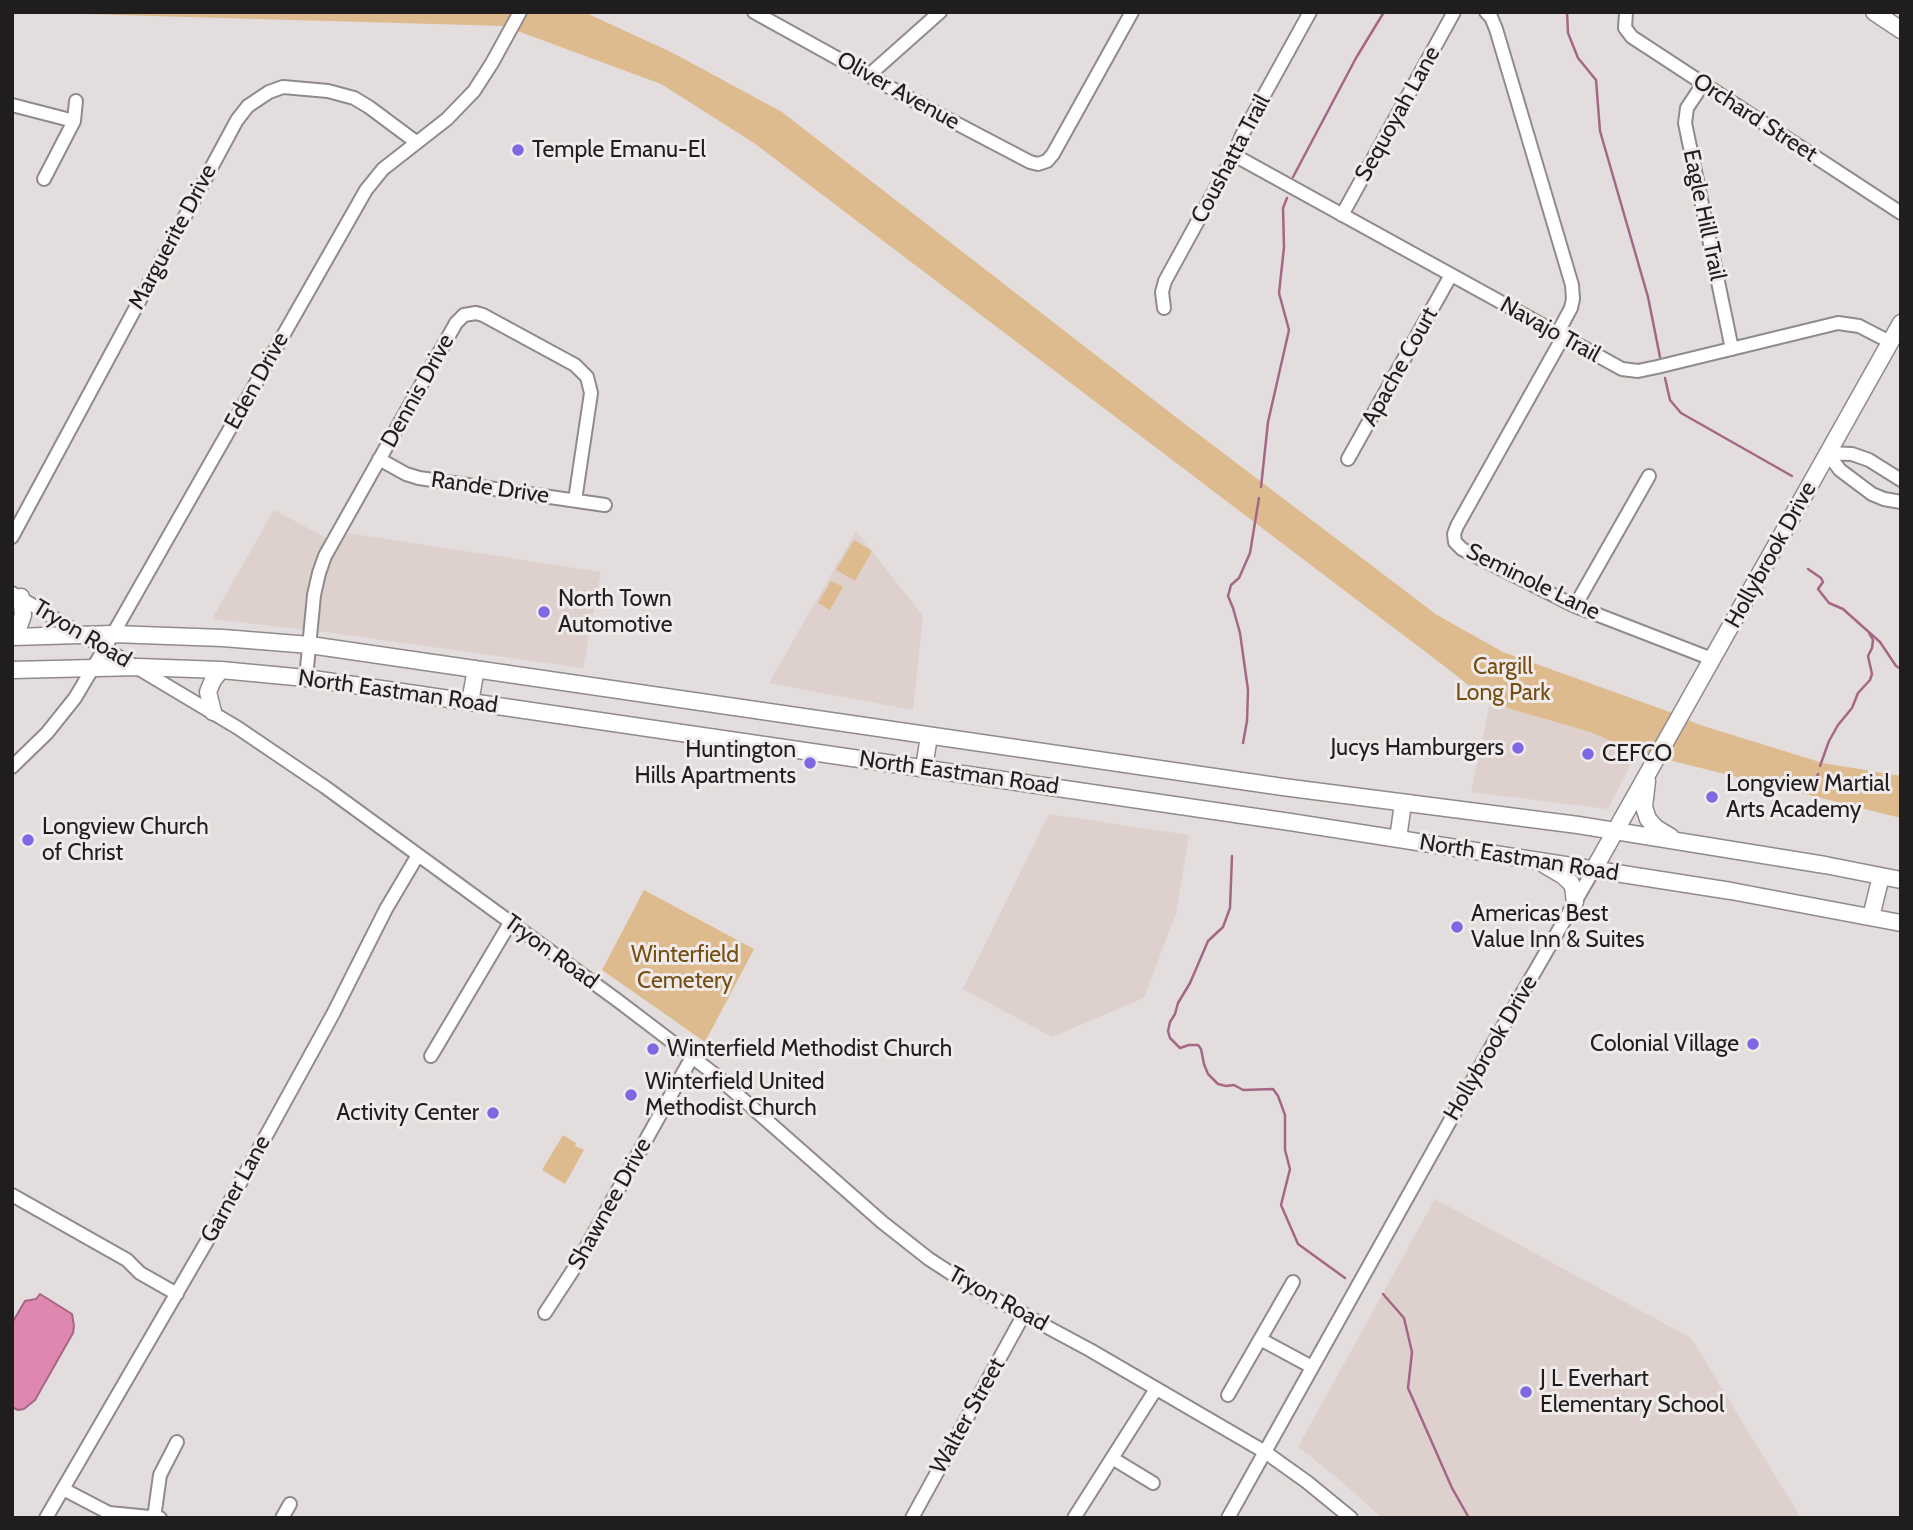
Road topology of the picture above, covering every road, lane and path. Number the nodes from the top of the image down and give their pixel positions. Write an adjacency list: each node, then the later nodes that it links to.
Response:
1 (520, 12): 16 (street, Eden Drive)
2 (754, 12): 11 (street, Oliver Avenue)
3 (940, 12): 11 (street)
4 (1132, 12): 11 (street, Oliver Avenue)
5 (1310, 12): 17 (street, Coushatta Trail)
6 (1454, 12): 20 (street, Sequoyah Lane)
7 (1486, 12): 24 (street, Seminole Lane)
8 (1626, 12): 12 (street, Orchard Street)
9 (1874, 12): 10 (main road)
10 (1901, 30)
11 (868, 76)
12 (1703, 84): 19 (street, Orchard Street); 26 (street, Eagle Hill Trail)
13 (76, 101): 15 (street)
14 (12, 105): 15 (street)
15 (74, 121): 18 (street)
16 (416, 142): 35 (street, Marguerite Drive); 40 (street, Eden Drive)
17 (1234, 155): 20 (street, Navajo Trail); 22 (street, Coushatta Trail)
18 (44, 179)
19 (1901, 213)
20 (1342, 215): 21 (street, Navajo Trail)
21 (1451, 275): 24 (street, Navajo Trail); 29 (street, Apache Court)
22 (1164, 308)
23 (1901, 323): 25 (main road, Hollybrook Drive)
24 (1560, 336): 26 (street, Navajo Trail); 37 (street, Seminole Lane)
25 (1890, 342): 26 (street, Navajo Trail); 27 (main road, Hollybrook Drive)
26 (1732, 349)
27 (1827, 453): 31 (street); 33 (street); 42 (main road, Hollybrook Drive)
28 (379, 459): 32 (street, Rande Drive); 32 (street, Dennis Drive); 41 (street, Dennis Drive)
29 (1348, 459)
30 (1648, 476): 37 (street)
31 (1901, 480)
32 (575, 500): 34 (street, Rande Drive)
33 (1901, 502)
34 (605, 505)
35 (12, 537)
36 (17, 595): 38 (street, Tryon Road); 39 (main road)
37 (1575, 606): 42 (street, Seminole Lane)
38 (84, 634): 39 (main road, North Eastman Road); 40 (main road, North Eastman Road)
39 (14, 637)
40 (109, 641): 41 (main road, North Eastman Road); 43 (street, Tryon Road); 44 (street, Eden Drive)
41 (310, 645): 45 (main road, North Eastman Road); 48 (street, Dennis Drive)
42 (1712, 659): 54 (main road, Hollybrook Drive)
43 (138, 667): 44 (main road, North Eastman Road); 47 (main road, North Eastman Road); 50 (street, Tryon Road)
44 (93, 668): 46 (main road, North Eastman Road); 52 (street, Eden Drive)
45 (476, 669): 49 (main road); 51 (main road, North Eastman Road)
46 (12, 670)
47 (221, 670): 48 (main road, North Eastman Road); 50 (main road)
48 (306, 678): 49 (main road, North Eastman Road)
49 (470, 702): 53 (main road, North Eastman Road)
50 (213, 712): 59 (street, Tryon Road)
51 (929, 736): 53 (main road); 55 (main road, North Eastman Road)
52 (12, 767)
53 (924, 768): 57 (main road, North Eastman Road)
54 (1649, 771): 56 (main road, Hollybrook Drive); 58 (main road)
55 (1403, 803): 56 (main road, North Eastman Road); 57 (main road)
56 (1616, 832): 58 (main road, North Eastman Road); 61 (main road, Hollybrook Drive)
57 (1398, 839): 60 (main road, North Eastman Road)
58 (1680, 841): 62 (main road, North Eastman Road)
59 (418, 855): 66 (street, Tryon Road); 72 (street, Garner Lane)
60 (1537, 861): 61 (main road, North Eastman Road); 64 (main road)
61 (1594, 869): 64 (street, Hollybrook Drive); 65 (main road, North Eastman Road)
62 (1881, 876): 63 (main road, North Eastman Road); 65 (main road)
63 (1901, 880)
64 (1575, 902): 76 (street, Hollybrook Drive)
65 (1871, 916): 67 (main road, North Eastman Road)
66 (510, 923): 68 (street); 69 (street, Tryon Road)
67 (1901, 923)
68 (431, 1056)
69 (692, 1057): 73 (street, Shawnee Drive); 74 (street, Tryon Road)
70 (12, 1195): 72 (street)
71 (1293, 1282): 75 (street)
72 (177, 1294): 83 (street, Garner Lane)
73 (545, 1312)
74 (1024, 1314): 77 (street, Tryon Road); 89 (street, Walter Street)
75 (1260, 1339): 76 (street); 78 (street)
76 (1312, 1367): 80 (street, Hollybrook Drive)
77 (1156, 1389): 80 (street, Tryon Road); 81 (street)
78 (1228, 1395)
79 (177, 1442): 86 (street)
80 (1265, 1452): 91 (street, Hollybrook Drive); 92 (street, Tryon Road)
81 (1112, 1458): 82 (street); 90 (street)
82 (1153, 1483)
83 (63, 1489): 85 (street, Garner Lane); 86 (street)
84 (290, 1504): 88 (street)
85 (46, 1518)
86 (154, 1518): 87 (street)
87 (160, 1518)
88 (282, 1518)
89 (912, 1518)
90 (1074, 1518)
91 (1228, 1518)
92 (1351, 1518)

